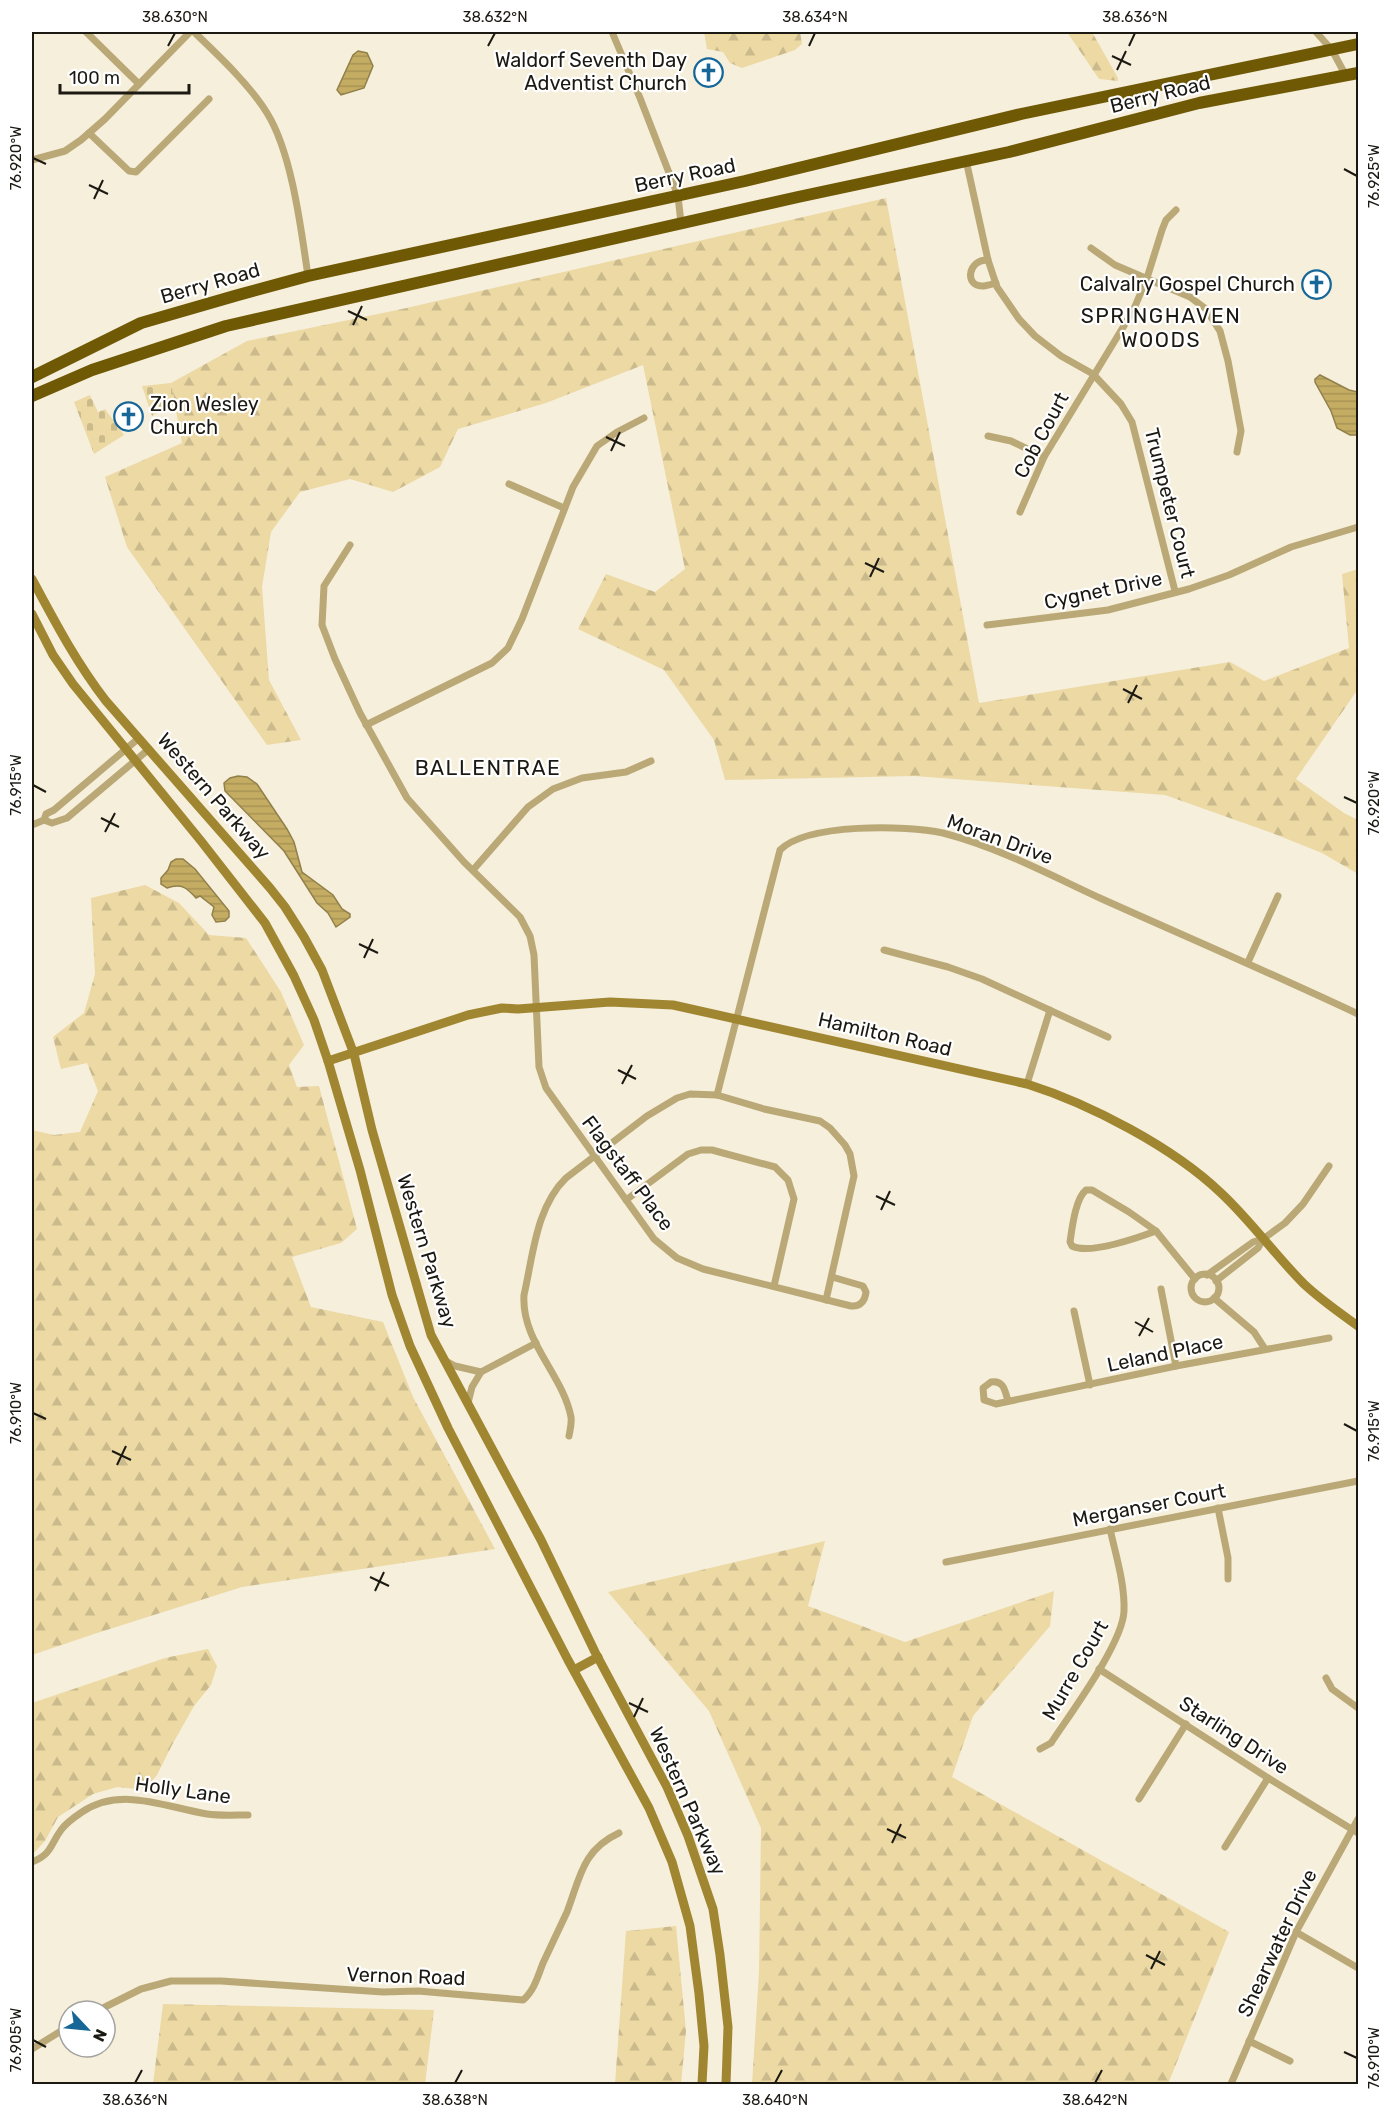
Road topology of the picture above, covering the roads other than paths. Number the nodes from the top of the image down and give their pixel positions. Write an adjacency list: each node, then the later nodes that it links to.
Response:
1 (86, 32): 8 (street)
2 (192, 32): 8 (street); 18 (street)
3 (612, 32): 13 (street)
4 (1316, 32): 6 (street)
5 (1359, 44): 6 (highway, Berry Road)
6 (1332, 50): 7 (street); 13 (highway, Berry Road)
7 (1352, 74): 12 (highway, Berry Road)
8 (139, 84): 10 (street)
9 (209, 99): 10 (street)
10 (90, 133): 11 (street)
11 (32, 160)
12 (966, 160): 15 (highway, Berry Road); 17 (street, Trumpeter Court)
13 (678, 196): 15 (street); 18 (highway, Berry Road)
14 (1176, 210): 19 (street, Cob Court)
15 (681, 223): 23 (highway, Berry Road)
16 (1091, 248): 19 (street)
17 (988, 261): 20 (street, Trumpeter Court); 20 (street)
18 (308, 276): 22 (highway, Berry Road)
19 (1147, 278): 21 (street, Cob Court); 26 (street)
20 (996, 283): 21 (street, Trumpeter Court)
21 (1093, 374): 27 (street, Cob Court); 34 (street, Trumpeter Court)
22 (32, 377)
23 (32, 396)
24 (644, 418): 29 (street)
25 (988, 436): 27 (street)
26 (1237, 452)
27 (1044, 457): 30 (street, Cob Court)
28 (509, 484): 29 (street)
29 (564, 508): 37 (street)
30 (1020, 512)
31 (1359, 527): 34 (street, Cygnet Drive)
32 (350, 545): 37 (street, Flagstaff Place)
33 (32, 579): 38 (main road, Western Parkway)
34 (1175, 591): 36 (street, Cygnet Drive)
35 (32, 614): 39 (main road, Western Parkway)
36 (987, 625)
37 (366, 725): 45 (street, Flagstaff Place)
38 (139, 738): 39 (street); 40 (main road, Western Parkway)
39 (126, 749): 41 (main road, Western Parkway); 43 (street)
40 (149, 749): 41 (street); 54 (main road, Western Parkway)
41 (135, 761): 43 (street); 55 (main road, Western Parkway)
42 (651, 761): 45 (street)
43 (44, 820): 44 (street)
44 (32, 825)
45 (473, 870): 49 (street, Flagstaff Place)
46 (1278, 896): 48 (street)
47 (884, 950): 50 (street)
48 (1248, 962): 51 (street, Moran Drive); 52 (street, Moran Drive)
49 (537, 1008): 52 (main road, Hamilton Road); 54 (main road, Hamilton Road); 58 (street, Flagstaff Place)
50 (1050, 1010): 53 (street); 56 (street)
51 (1359, 1014)
52 (735, 1019): 56 (main road, Hamilton Road); 57 (street, Moran Drive)
53 (1108, 1037)
54 (354, 1054): 55 (main road, Hamilton Road); 76 (main road, Western Parkway)
55 (328, 1061): 90 (main road, Western Parkway)
56 (1028, 1084): 62 (main road, Hamilton Road)
57 (717, 1095): 58 (street); 64 (street)
58 (594, 1156): 60 (street, Flagstaff Place); 74 (street)
59 (1329, 1166): 62 (street)
60 (626, 1200): 67 (street, Flagstaff Place); 67 (street)
61 (1156, 1231): 61 (street); 65 (street)
62 (1263, 1239): 63 (street); 66 (street); 72 (main road, Hamilton Road)
63 (1207, 1275): 65 (street); 66 (street)
64 (832, 1277): 70 (street); 70 (street, Flagstaff Place)
65 (1195, 1279): 69 (street)
66 (1216, 1281): 69 (street)
67 (774, 1286): 70 (street, Flagstaff Place)
68 (1161, 1289): 77 (street)
69 (1214, 1298): 75 (street)
70 (826, 1300)
71 (1074, 1311): 79 (street)
72 (1359, 1326)
73 (1329, 1338): 75 (street, Leland Place)
74 (536, 1343): 78 (street); 82 (street)
75 (1265, 1349): 77 (street, Leland Place)
76 (444, 1360): 78 (street); 81 (main road, Western Parkway)
77 (1176, 1366): 79 (street, Leland Place)
78 (481, 1372): 81 (street)
79 (1090, 1385): 80 (street, Leland Place)
80 (1008, 1401)
81 (468, 1403): 88 (main road, Western Parkway)
82 (569, 1436)
83 (1359, 1480): 84 (street, Merganser Court)
84 (1218, 1508): 85 (street, Merganser Court); 87 (street)
85 (1110, 1529): 86 (street, Merganser Court); 89 (street, Murre Court)
86 (946, 1562)
87 (1228, 1579)
88 (598, 1657): 90 (main road); 111 (main road, Western Parkway)
89 (1099, 1669): 93 (street, Starling Drive); 94 (street, Murre Court)
90 (574, 1670): 110 (main road, Western Parkway)
91 (1326, 1678): 92 (street)
92 (1359, 1708)
93 (1186, 1724): 95 (street, Starling Drive); 96 (street)
94 (1040, 1749)
95 (1268, 1778): 99 (street, Starling Drive); 101 (street)
96 (1139, 1799)
97 (248, 1815): 102 (street, Holly Lane)
98 (1359, 1819): 99 (street, Shearwater Drive)
99 (1355, 1831): 103 (street, Shearwater Drive)
100 (619, 1833): 105 (street, Vernon Road)
101 (1225, 1847)
102 (32, 1862)
103 (1296, 1932): 104 (street); 107 (street, Shearwater Drive)
104 (1359, 1968)
105 (117, 2001)
106 (57, 2033): 108 (street)
107 (1249, 2041): 109 (street); 112 (street, Shearwater Drive)
108 (32, 2049)
109 (1290, 2061)
110 (702, 2085)
111 (726, 2085)
112 (1230, 2085)

